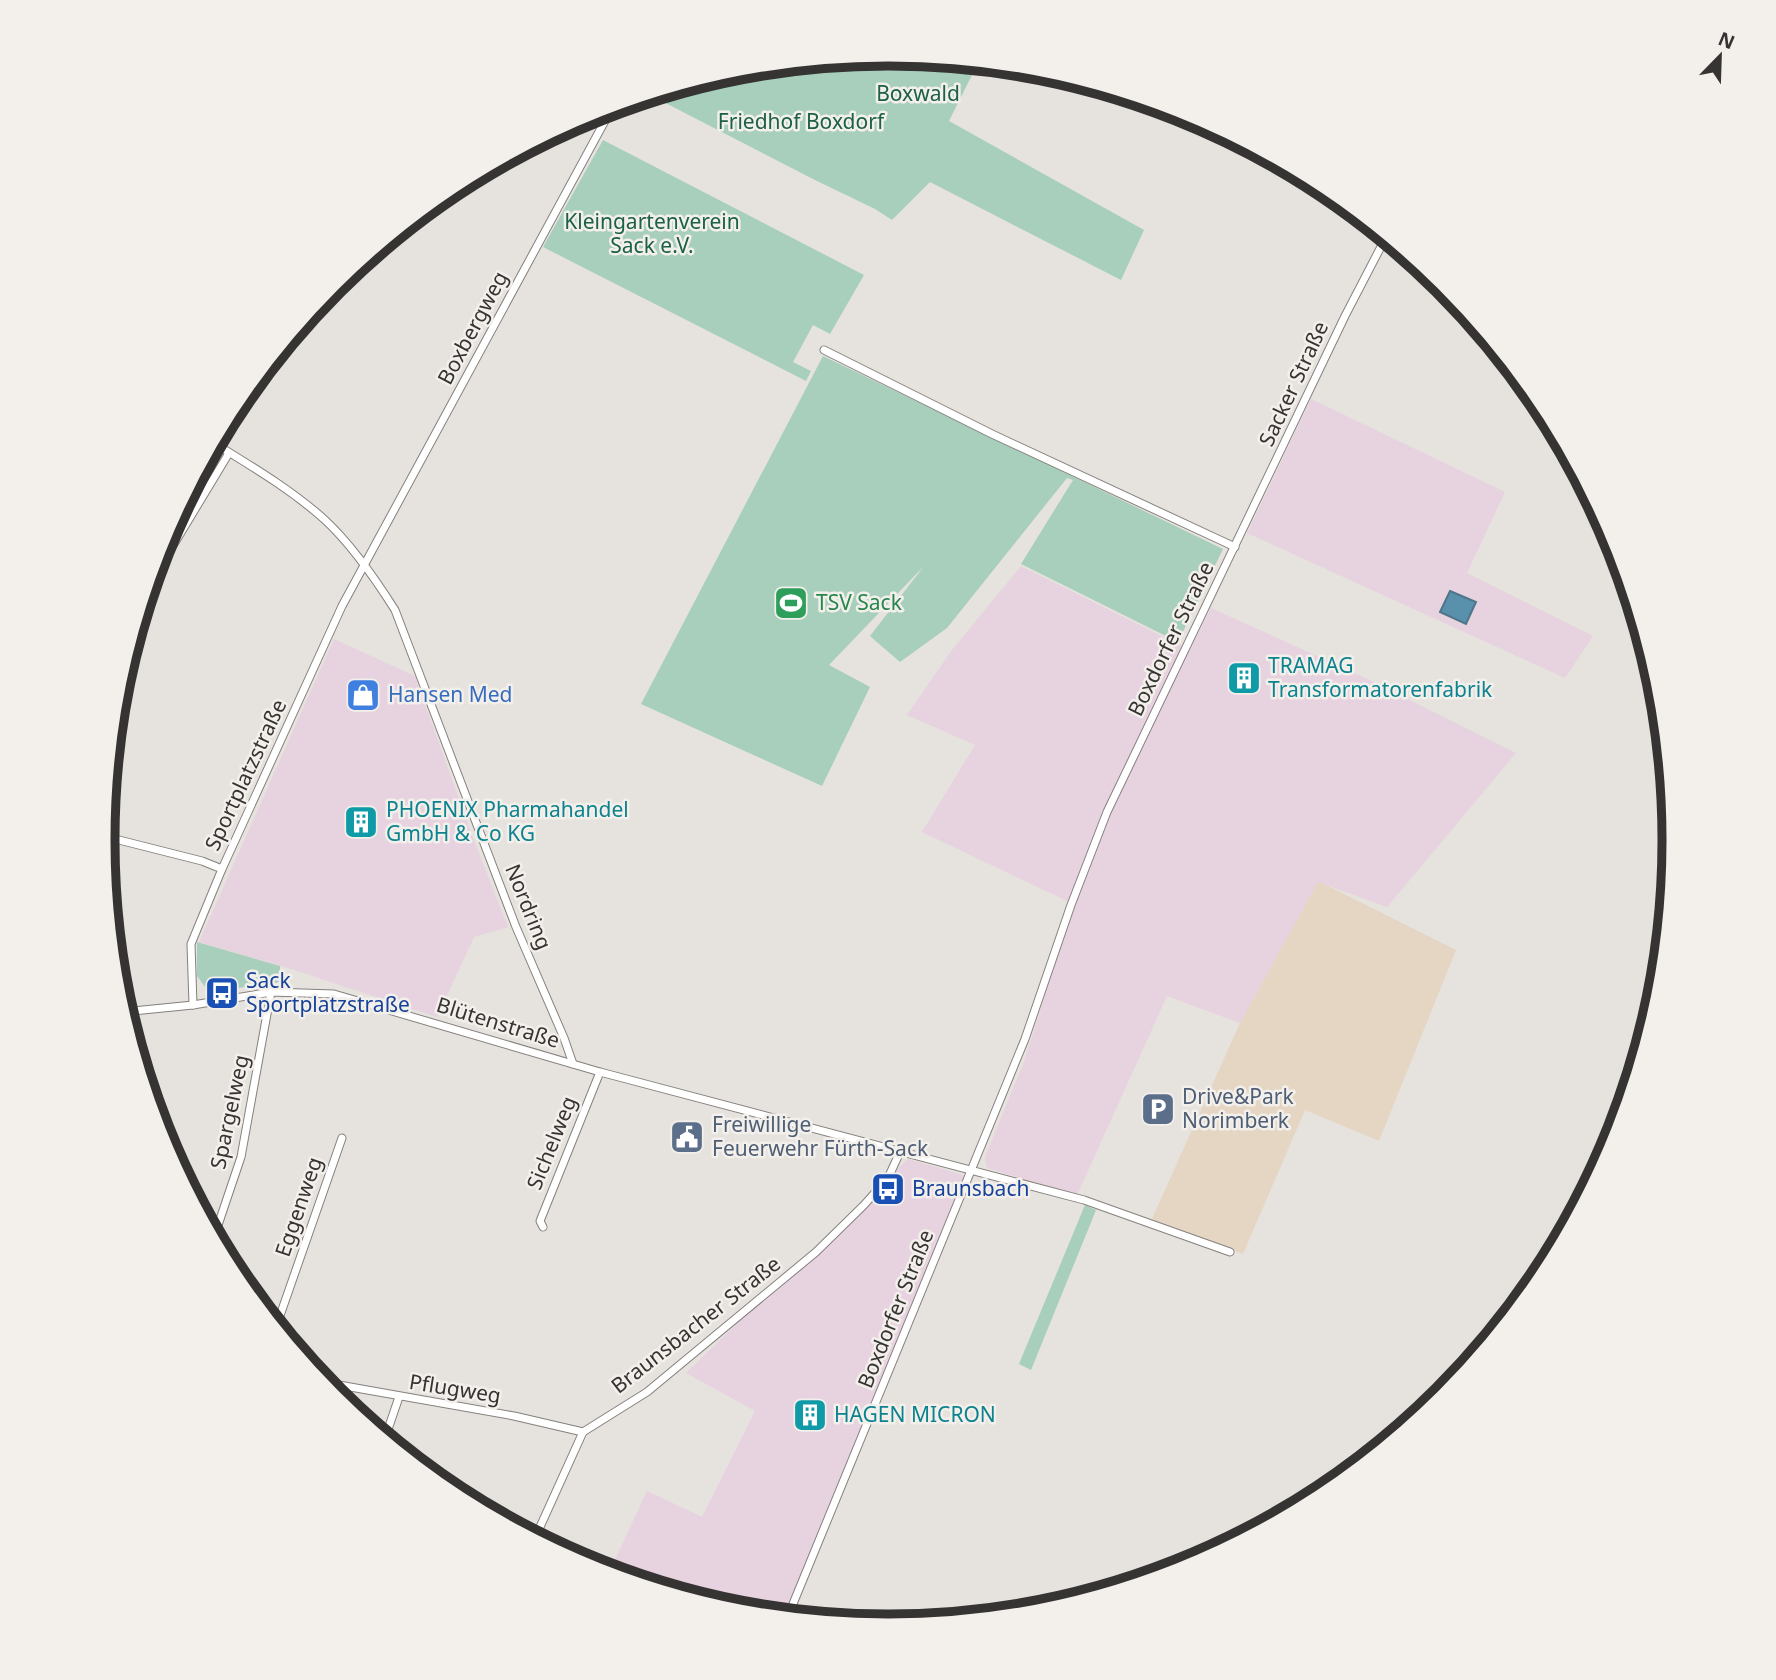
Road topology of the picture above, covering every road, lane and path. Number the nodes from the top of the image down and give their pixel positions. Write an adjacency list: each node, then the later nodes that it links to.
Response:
1 (604, 121): 8 (street, Boxbergweg)
2 (1382, 245): 6 (street, Sacker Straße)
3 (824, 350): 6 (street, Boxdorfer Straße)
4 (221, 448): 5 (street, Nordring)
5 (229, 453): 7 (street); 8 (street, Nordring)
6 (1235, 547): 18 (street, Boxdorfer Straße)
7 (172, 548)
8 (364, 568): 10 (street, Sportplatzstraße); 14 (street, Nordring)
9 (115, 839): 10 (street)
10 (222, 869): 12 (street, Sportplatzstraße)
11 (271, 992): 12 (street, Blütenstraße); 14 (street, Blütenstraße); 19 (street, Spargelweg)
12 (193, 1005): 13 (street, Blütenstraße)
13 (134, 1012)
14 (573, 1064): 15 (street)
15 (600, 1072): 17 (street); 20 (street, Sichelweg)
16 (342, 1138): 22 (street, Eggenweg)
17 (900, 1152): 18 (street); 26 (street, Braunsbacher Straße)
18 (972, 1170): 21 (street); 28 (street, Boxdorfer Straße)
19 (218, 1226)
20 (543, 1227)
21 (1230, 1252)
22 (279, 1317)
23 (340, 1386): 24 (street, Pflugweg)
24 (399, 1398): 25 (street); 26 (street, Pflugweg)
25 (387, 1430)
26 (583, 1432): 27 (street)
27 (539, 1530)
28 (792, 1607)

